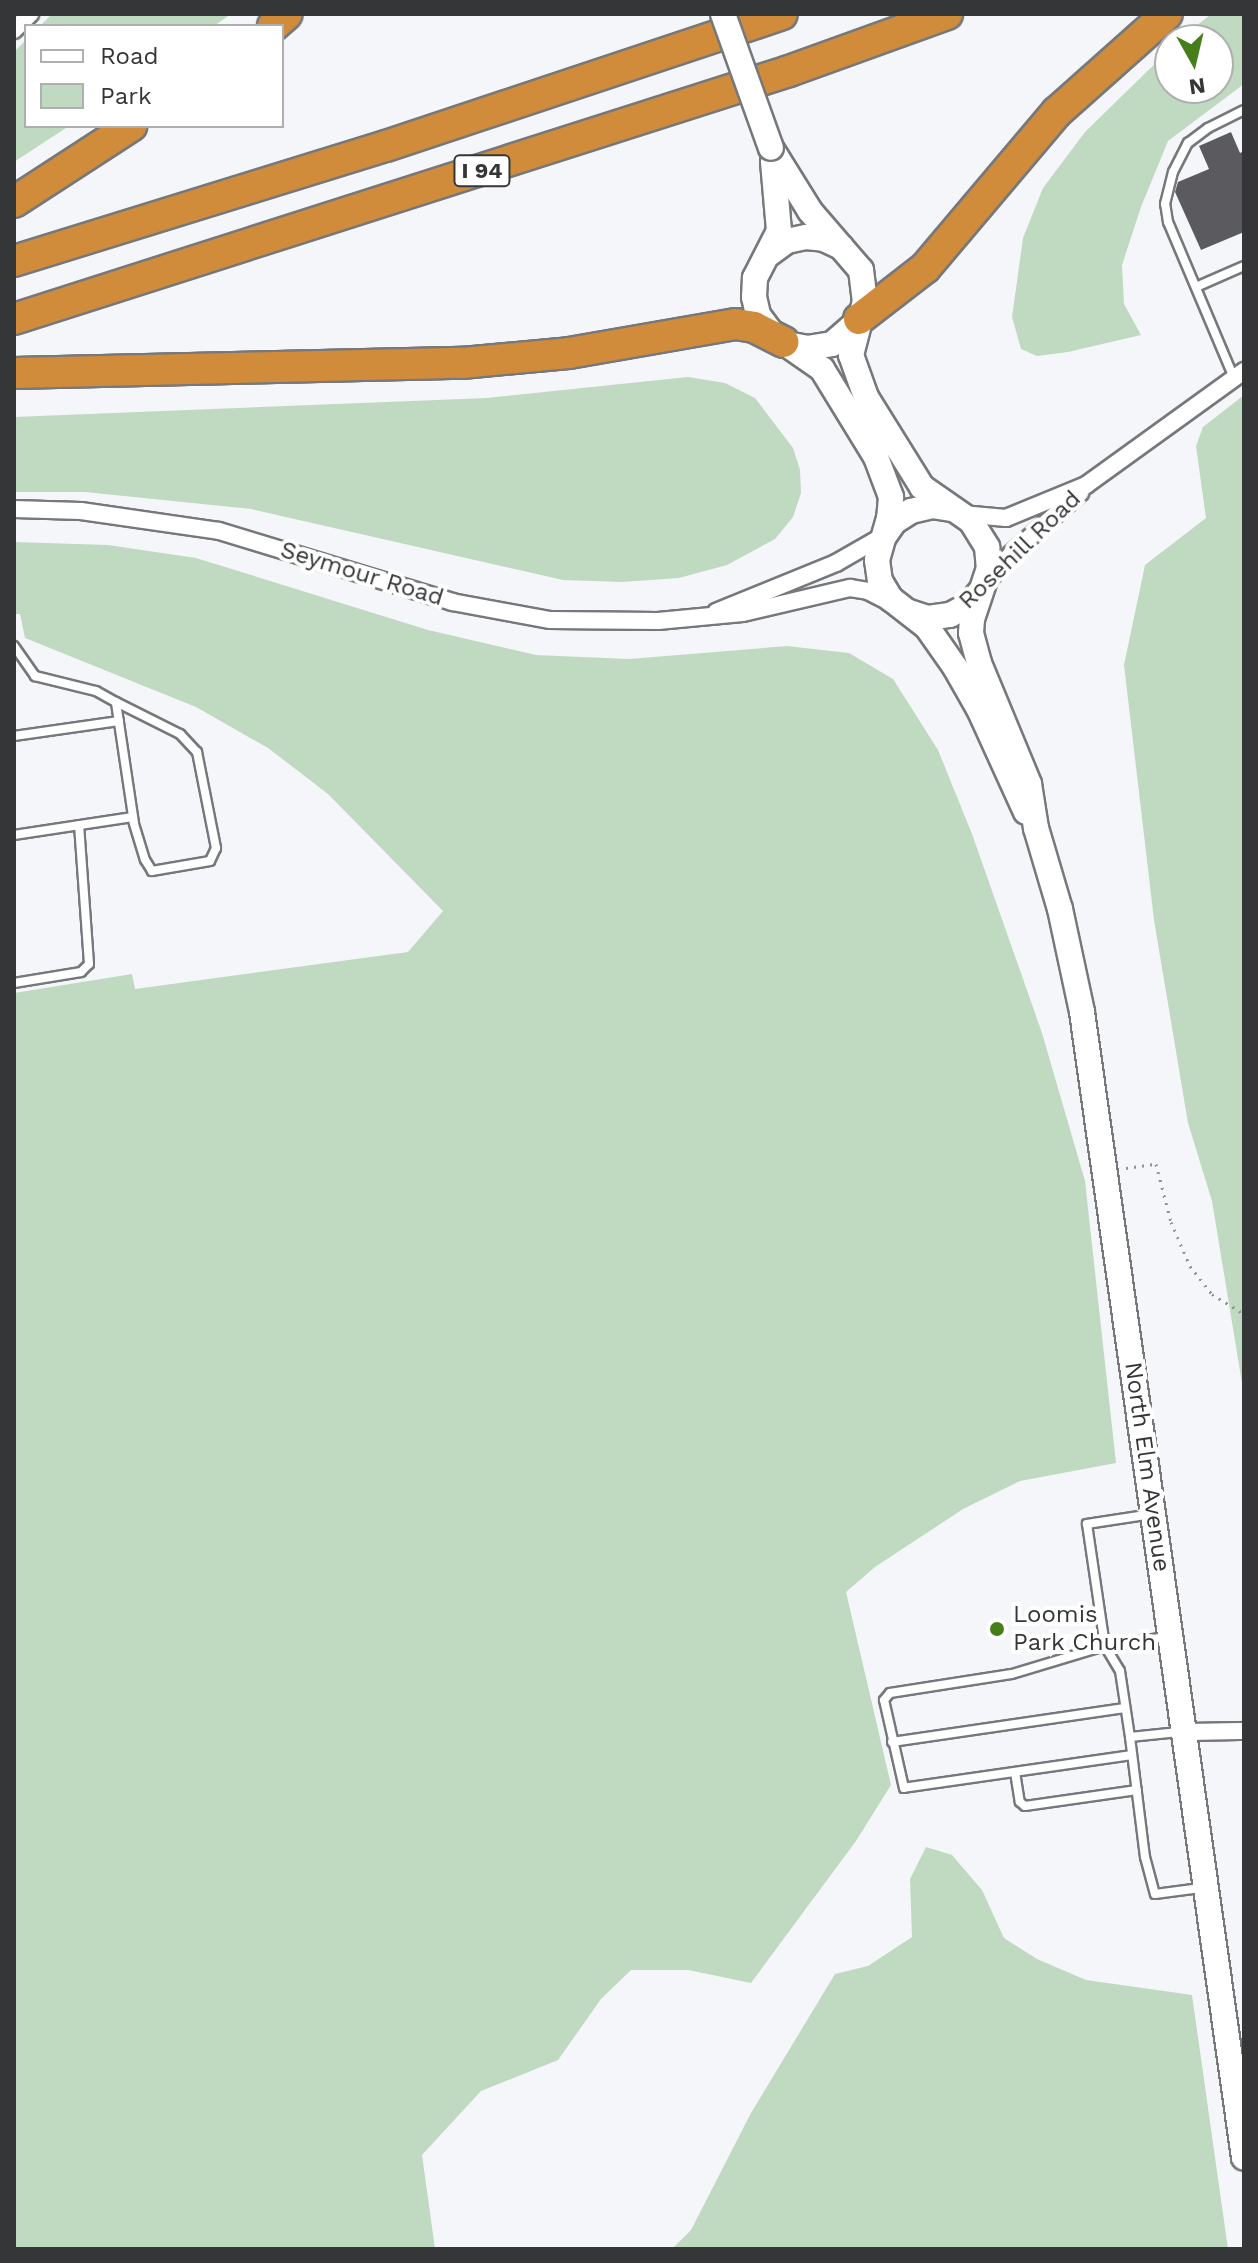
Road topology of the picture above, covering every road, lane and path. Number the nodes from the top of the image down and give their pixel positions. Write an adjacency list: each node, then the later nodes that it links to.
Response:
1 (30, 14): 6 (street)
2 (723, 14): 9 (main road, North Elm Avenue, bridge)
3 (782, 14): 13 (highway, I 94)
4 (947, 14): 16 (highway, I 94)
5 (1167, 14): 17 (highway)
6 (14, 30)
7 (1244, 110): 15 (lane)
8 (128, 128): 10 (highway)
9 (771, 148): 11 (main road, North Elm Avenue); 12 (main road, North Elm Avenue)
10 (14, 202)
11 (846, 250): 12 (main road); 17 (main road, North Elm Avenue)
12 (767, 256): 18 (main road, North Elm Avenue)
13 (14, 261)
14 (1244, 266): 15 (lane)
15 (1196, 287): 20 (lane)
16 (14, 319)
17 (859, 319): 18 (main road); 23 (main road, North Elm Avenue)
18 (783, 342): 19 (highway); 24 (main road, North Elm Avenue)
19 (14, 373)
20 (1239, 374): 21 (street, Rosehill Road)
21 (1086, 485): 23 (street, Rosehill Road); 25 (street, Rosehill Road)
22 (14, 509): 27 (street, Seymour Road)
23 (962, 514): 24 (main road, Seymour Road); 25 (main road, North Elm Avenue)
24 (885, 535): 26 (main road, North Elm Avenue); 27 (street, Seymour Road)
25 (983, 588): 26 (main road, Rosehill Road); 34 (main road, North Elm Avenue)
26 (907, 612): 27 (street, Seymour Road); 34 (main road, North Elm Avenue)
27 (711, 615)
28 (14, 646): 29 (lane)
29 (116, 702): 30 (lane); 32 (lane)
30 (119, 721): 31 (lane); 32 (lane)
31 (14, 736)
32 (133, 817): 33 (lane)
33 (79, 825): 35 (lane); 36 (lane)
34 (1036, 828): 37 (main road, North Elm Avenue)
35 (14, 835)
36 (14, 983)
37 (1106, 1171): 38 (path); 39 (main road, North Elm Avenue)
38 (1244, 1314)
39 (1153, 1514): 40 (main road, North Elm Avenue); 41 (lane)
40 (1170, 1637): 41 (lane); 44 (main road, North Elm Avenue)
41 (1105, 1646): 42 (lane); 46 (lane)
42 (1125, 1708): 45 (lane); 46 (lane)
43 (1244, 1731): 44 (street)
44 (1184, 1732): 45 (lane); 50 (main road, North Elm Avenue)
45 (1130, 1737): 47 (lane)
46 (892, 1742): 48 (lane)
47 (1132, 1755): 48 (lane); 49 (lane)
48 (1015, 1772): 49 (lane)
49 (1137, 1790): 50 (lane)
50 (1206, 1887): 51 (main road, North Elm Avenue)
51 (1244, 2158)

